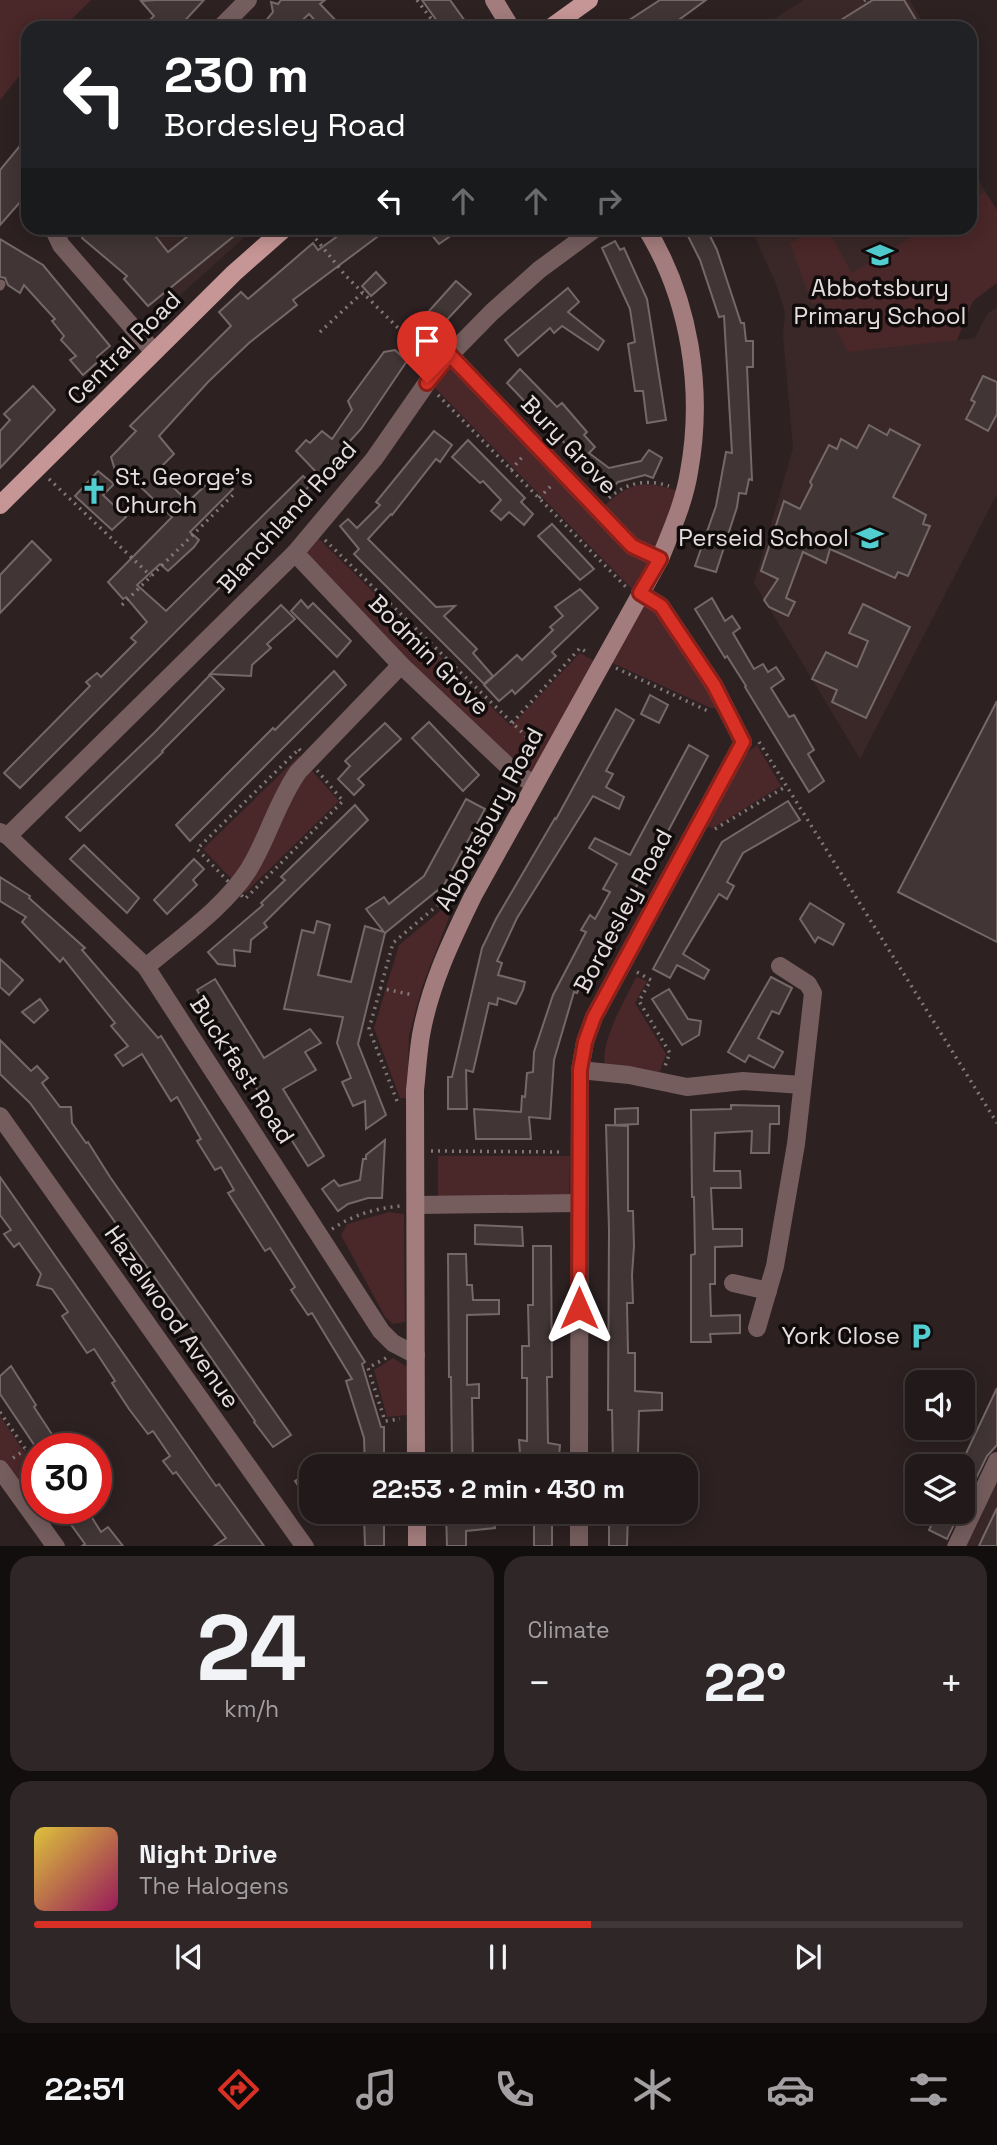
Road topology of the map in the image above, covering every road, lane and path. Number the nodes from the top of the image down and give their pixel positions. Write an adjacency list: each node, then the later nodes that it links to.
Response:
1 (248, 0): 5 (street)
2 (418, 0): 6 (path)
3 (494, 0): 7 (street)
4 (589, 0): 8 (main road)
5 (227, 21)
6 (433, 21)
7 (507, 21)
8 (560, 21)
9 (56, 235): 16 (street)
10 (277, 235): 16 (main road, Central Road)
11 (313, 235): 14 (path)
12 (586, 235): 17 (street, Blanchland Road)
13 (650, 235): 20 (street, Abbotsbury Road)
14 (362, 293): 15 (path); 17 (path)
15 (320, 332)
16 (154, 352): 19 (main road, Central Road)
17 (444, 361): 18 (street, Blanchland Road); 23 (street, Bury Grove)
18 (427, 383): 24 (street, Blanchland Road); 28 (path)
19 (37, 468): 22 (main road, Central Road); 27 (path)
20 (685, 491): 23 (path); 26 (street, Abbotsbury Road)
21 (235, 493): 27 (path)
22 (0, 505)
23 (597, 510): 26 (street, Bury Grove)
24 (315, 530): 25 (street, Blanchland Road); 32 (path)
25 (295, 553): 30 (street, Bodmin Grove); 36 (street, Blanchland Road)
26 (660, 559): 28 (street, Abbotsbury Road)
27 (151, 576): 29 (path)
28 (639, 595): 31 (street); 32 (street, Abbotsbury Road)
29 (122, 605)
30 (401, 665): 33 (street, Bodmin Grove); 39 (street)
31 (741, 735): 34 (path); 35 (street, Bordesley Road)
32 (549, 759): 33 (street, Abbotsbury Road)
33 (534, 784): 37 (street, Abbotsbury Road)
34 (785, 787): 35 (path); 48 (path)
35 (696, 828): 38 (street, Bordesley Road)
36 (4, 834): 39 (street, Buckfast Road)
37 (464, 914): 41 (path); 42 (street, Abbotsbury Road)
38 (624, 965): 43 (street, Bordesley Road); 44 (path)
39 (146, 967): 53 (street, Buckfast Road)
40 (780, 967): 45 (street)
41 (380, 988): 42 (path); 46 (path)
42 (430, 999): 46 (street, Abbotsbury Road)
43 (580, 1070): 44 (street); 50 (street, Bordesley Road)
44 (660, 1081): 45 (street)
45 (802, 1085): 55 (street)
46 (415, 1103): 49 (street, Abbotsbury Road)
47 (0, 1116): 68 (street, Hazelwood Avenue)
48 (997, 1123)
49 (416, 1151): 50 (path); 52 (street, Abbotsbury Road)
50 (580, 1152): 51 (street, Bordesley Road)
51 (579, 1203): 52 (street); 62 (street, Bordesley Road)
52 (416, 1205): 53 (path); 57 (street, Abbotsbury Road)
53 (320, 1237): 57 (street, Buckfast Road)
54 (733, 1283): 55 (street)
55 (768, 1291): 56 (street)
56 (757, 1328)
57 (409, 1352): 59 (street, Abbotsbury Road); 59 (path)
58 (0, 1412): 60 (path)
59 (416, 1417): 61 (street, Abbotsbury Road)
60 (21, 1443)
61 (416, 1454)
62 (579, 1454)
63 (997, 1461): 71 (street)
64 (0, 1469): 67 (street)
65 (416, 1524): 69 (street)
66 (579, 1524): 70 (street)
67 (55, 1546)
68 (305, 1546)
69 (416, 1546)
70 (579, 1546)
71 (956, 1546)

